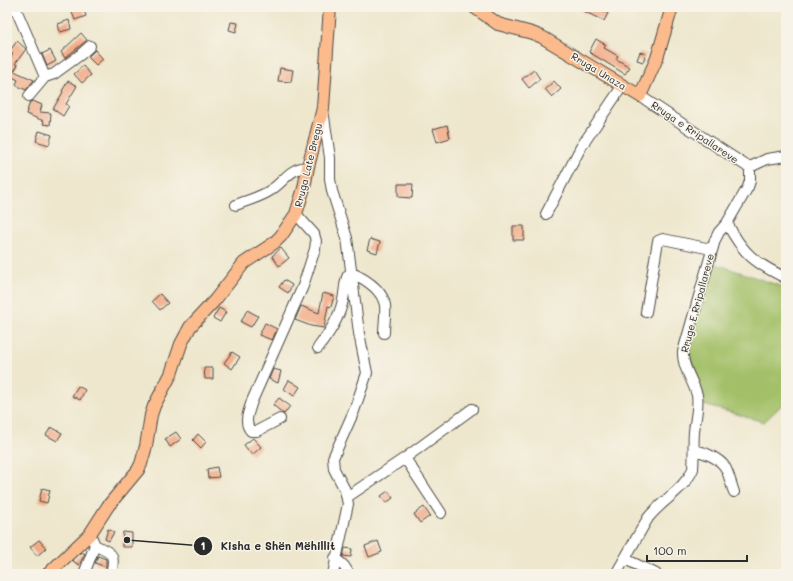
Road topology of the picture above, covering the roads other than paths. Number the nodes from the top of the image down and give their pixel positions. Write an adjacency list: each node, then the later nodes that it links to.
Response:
1 (15, 7): 6 (street)
2 (330, 7): 10 (main road, Rruga Late Bregu)
3 (474, 7): 7 (main road, Rruga Unaza)
4 (672, 7): 9 (main road)
5 (90, 46): 6 (street)
6 (45, 77): 8 (street)
7 (623, 85): 9 (main road, Rruga Unaza); 16 (street)
8 (29, 96)
9 (640, 96): 13 (street, Rruga e Rripallareve)
10 (323, 108): 12 (main road, Rruga Late Bregu); 19 (street)
11 (786, 156): 13 (street, Rruga e Rripallareve)
12 (308, 167): 14 (street); 15 (main road, Rruga Late Bregu)
13 (750, 167): 17 (street, Rruga e Rripallareve)
14 (236, 205)
15 (296, 214): 25 (street); 31 (main road, Rruga Late Bregu)
16 (546, 214)
17 (727, 223): 18 (street, Rruge E Rripallareve); 20 (street)
18 (711, 249): 21 (street); 26 (street, Rruge E Rripallareve)
19 (352, 273): 22 (street); 23 (street); 29 (street)
20 (786, 277)
21 (646, 312)
22 (384, 333)
23 (318, 348)
24 (472, 409): 27 (street)
25 (280, 419)
26 (694, 450): 28 (street); 34 (street, Rruge E Rripallareve)
27 (405, 458): 29 (street); 30 (street)
28 (734, 492)
29 (347, 497): 33 (street)
30 (441, 513)
31 (90, 534): 32 (street); 35 (main road, Rruga Late Bregu)
32 (95, 545): 36 (street); 37 (street)
33 (335, 558): 38 (street); 39 (street)
34 (624, 559): 40 (street, Rruge E Rripallareve); 41 (street)
35 (48, 574)
36 (84, 574)
37 (110, 574)
38 (333, 574)
39 (349, 574)
40 (616, 574)
41 (656, 574)

